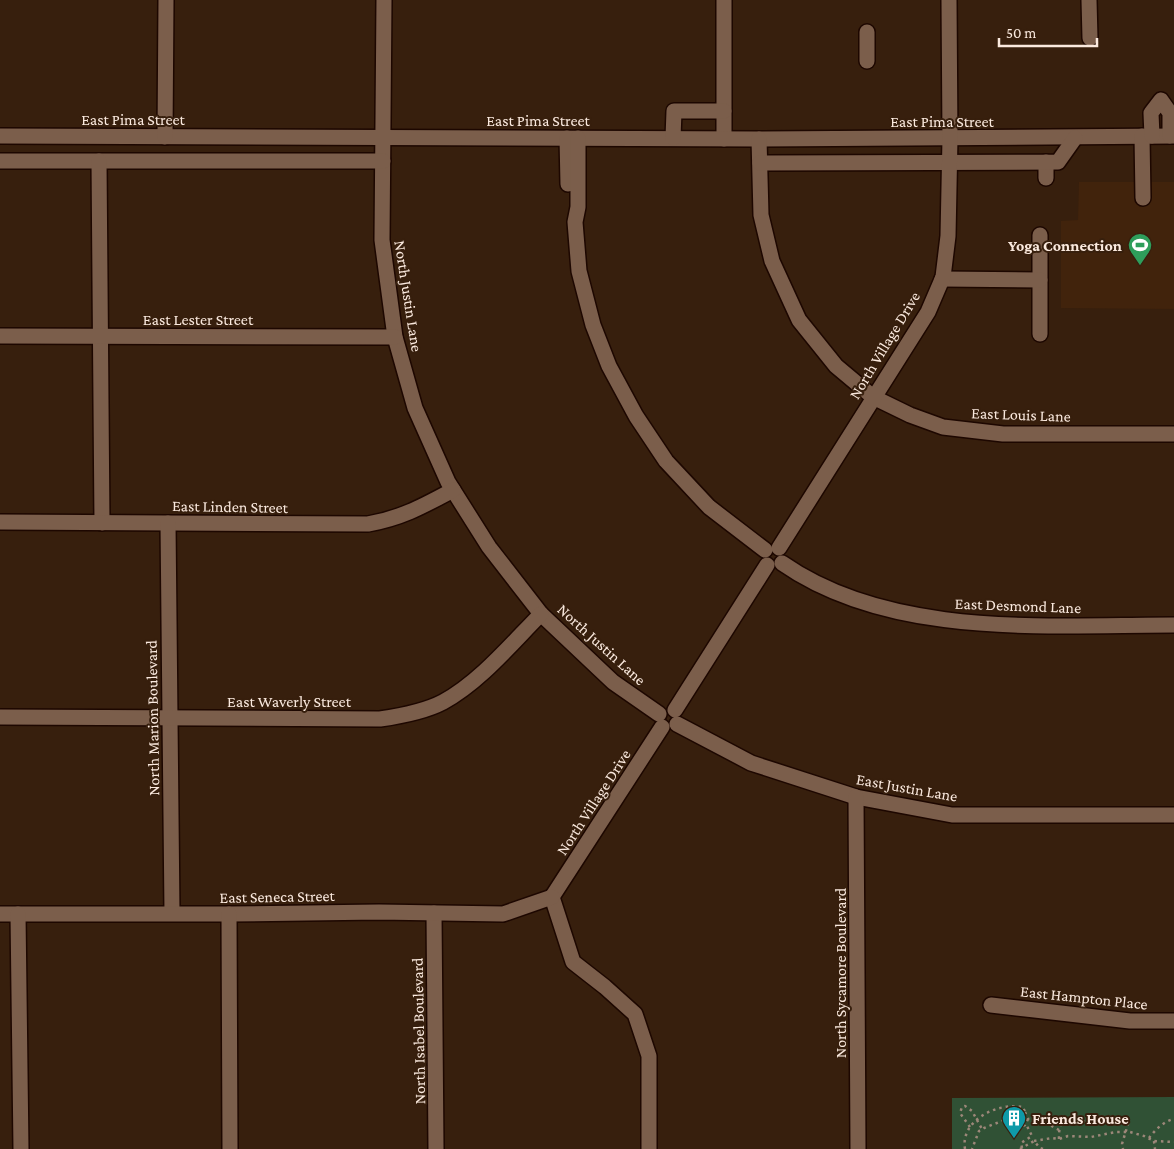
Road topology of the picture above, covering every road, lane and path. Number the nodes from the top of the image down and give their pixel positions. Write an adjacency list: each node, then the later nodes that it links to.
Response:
1 (166, 0): 14 (street)
2 (384, 0): 15 (street, North Justin Lane)
3 (724, 0): 9 (street)
4 (949, 0): 18 (street)
5 (1089, 0): 7 (street)
6 (867, 32): 8 (street)
7 (1090, 38)
8 (867, 61)
9 (724, 111): 17 (street); 20 (street)
10 (0, 136): 11 (street, East Pima Street)
11 (102, 136): 14 (street, East Pima Street); 23 (street)
12 (1147, 136): 13 (street, East Pima Street); 13 (street); 19 (street, East Pima Street); 29 (street)
13 (1172, 136)
14 (165, 137): 15 (street, East Pima Street)
15 (383, 138): 16 (street, East Pima Street); 24 (street, North Justin Lane)
16 (572, 138): 17 (street, East Pima Street); 43 (street, East Desmond Lane)
17 (673, 138): 20 (street, East Pima Street)
18 (950, 138): 19 (street, East Pima Street); 21 (street, East Pima Street); 26 (street, North Village Drive)
19 (1075, 138): 27 (street)
20 (724, 139): 21 (street, East Pima Street)
21 (759, 139): 25 (street, East Louis Lane)
22 (0, 161): 23 (street)
23 (101, 161): 24 (street); 35 (street)
24 (383, 161): 36 (street, North Justin Lane)
25 (760, 162): 26 (street); 37 (street, East Louis Lane)
26 (950, 162): 27 (street); 31 (street, North Village Drive)
27 (1046, 162): 28 (street)
28 (1046, 178)
29 (1143, 198)
30 (1040, 235): 32 (street)
31 (942, 279): 32 (street); 37 (street, North Village Drive)
32 (1040, 280): 33 (street)
33 (1040, 334)
34 (0, 336): 35 (street, East Lester Street)
35 (99, 336): 36 (street, East Lester Street); 41 (street)
36 (395, 337): 39 (street, North Justin Lane)
37 (874, 397): 38 (street, East Louis Lane); 43 (street, North Village Drive)
38 (1174, 434)
39 (453, 490): 42 (street, East Linden Street); 44 (street, North Justin Lane)
40 (0, 522): 41 (street, East Linden Street)
41 (102, 523): 42 (street, East Linden Street)
42 (168, 523): 48 (street, North Marion Boulevard)
43 (773, 557): 45 (street, East Desmond Lane); 47 (street, North Village Drive)
44 (541, 614): 48 (street, East Waverly Street); 49 (street, North Justin Lane)
45 (1174, 625)
46 (0, 717): 48 (street, East Waverly Street)
47 (676, 717): 49 (street); 50 (street, East Justin Lane)
48 (170, 718): 54 (street, North Marion Boulevard)
49 (661, 720): 52 (street, North Village Drive)
50 (856, 797): 51 (street, East Justin Lane); 82 (street, North Sycamore Boulevard)
51 (1174, 815)
52 (552, 896): 53 (street, East Seneca Street); 81 (street)
53 (434, 912): 57 (street, East Seneca Street); 80 (street, North Isabel Boulevard)
54 (172, 913): 56 (street, East Seneca Street); 57 (street, East Seneca Street)
55 (0, 914): 56 (street, East Seneca Street)
56 (18, 914): 78 (street)
57 (229, 914): 79 (street)
58 (991, 1005): 59 (street, East Hampton Place)
59 (1174, 1021)
60 (1026, 1112): 61 (path); 62 (path); 64 (path)
61 (1010, 1118): 67 (path); 68 (path)
62 (1028, 1119): 65 (path); 69 (path)
63 (1174, 1119): 72 (path)
64 (977, 1120): 66 (path); 66 (path); 68 (path)
65 (1026, 1124): 67 (path); 77 (path)
66 (970, 1127): 83 (path)
67 (1018, 1128): 71 (path)
68 (982, 1129): 84 (path)
69 (1059, 1130): 70 (path); 73 (path)
70 (1126, 1132): 72 (path); 73 (path); 86 (path)
71 (1012, 1135)
72 (1149, 1138): 75 (path)
73 (1059, 1139): 74 (path)
74 (1034, 1141): 77 (path); 85 (path)
75 (1154, 1141): 76 (path); 87 (path)
76 (1174, 1142)
77 (1021, 1148)
78 (21, 1149)
79 (230, 1149)
80 (436, 1149)
81 (649, 1149)
82 (858, 1149)
83 (965, 1149)
84 (972, 1149)
85 (1043, 1149)
86 (1123, 1149)
87 (1155, 1149)

